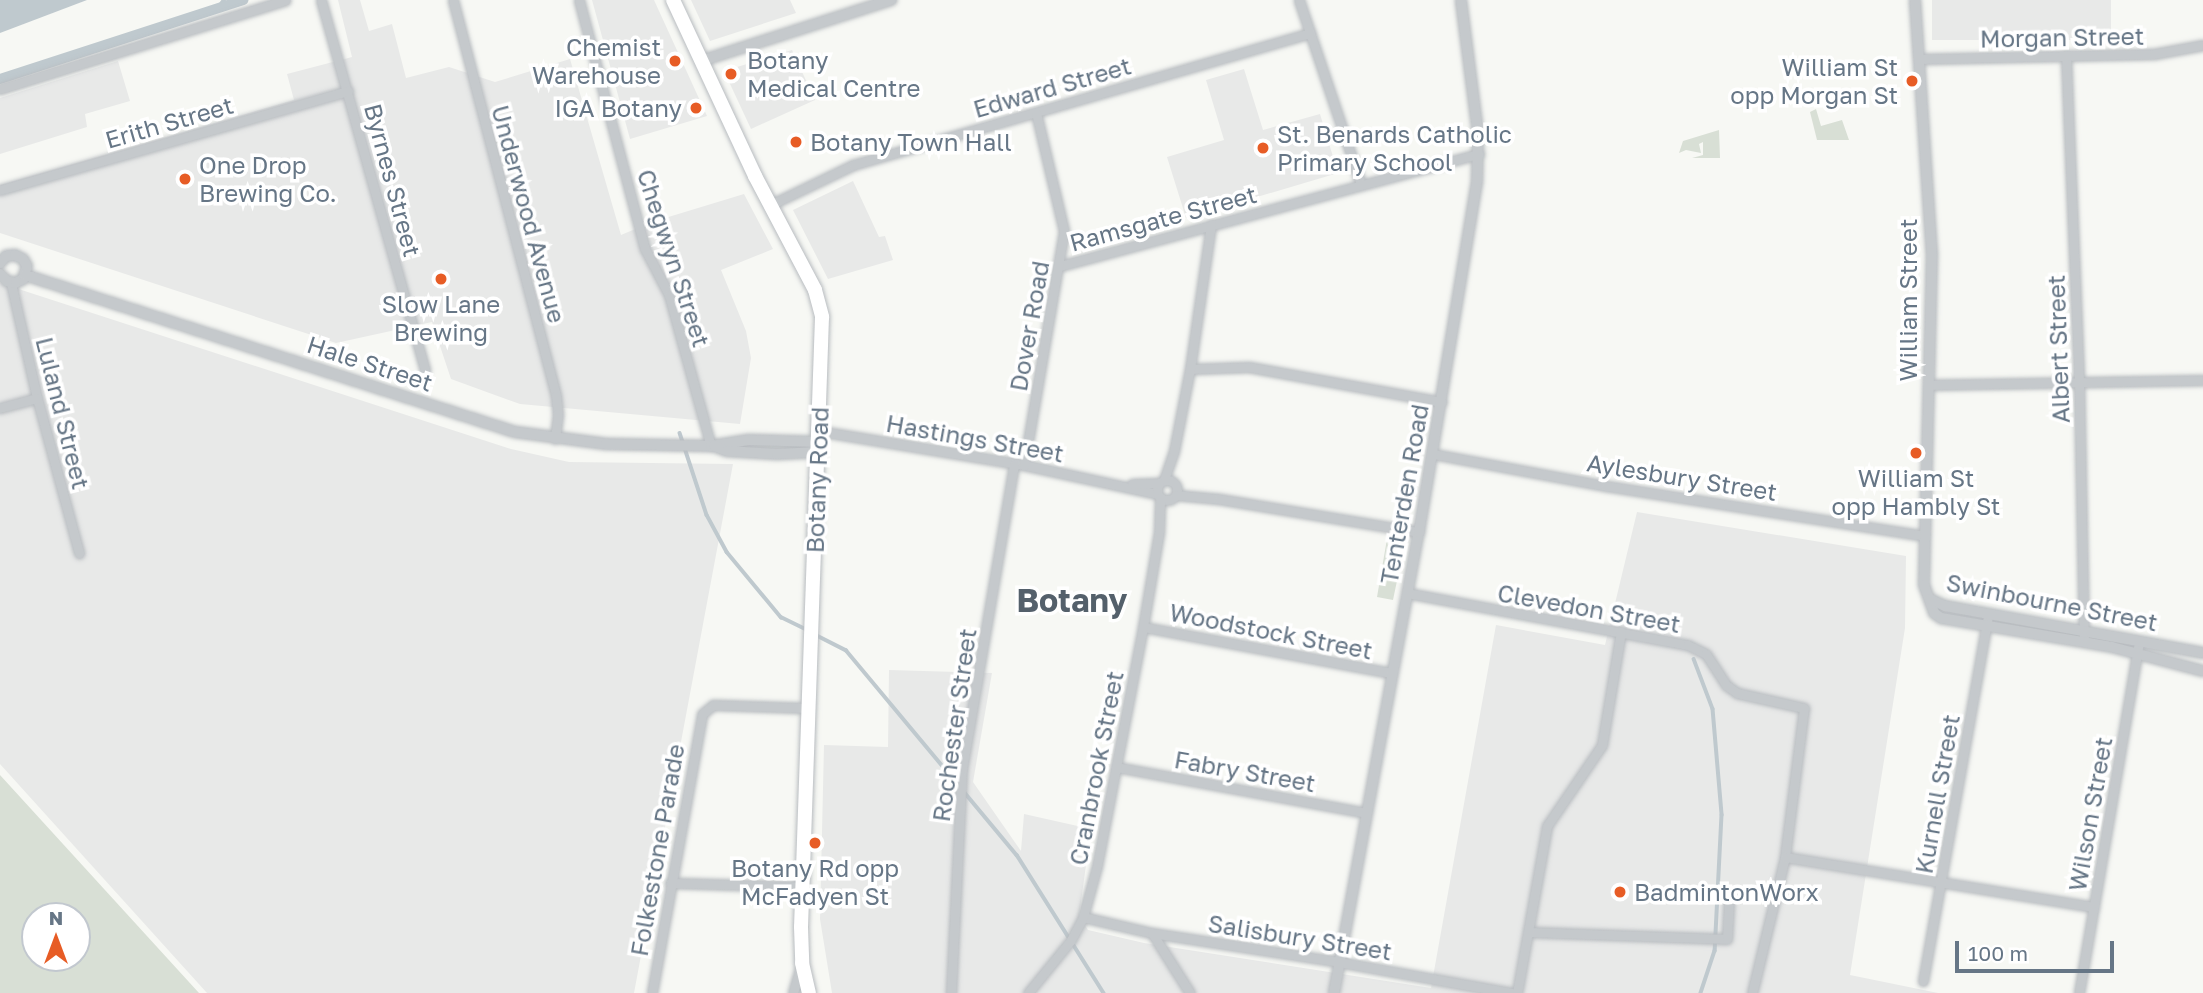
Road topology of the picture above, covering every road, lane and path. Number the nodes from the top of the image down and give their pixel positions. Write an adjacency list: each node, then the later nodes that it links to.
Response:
1 (285, 0): 15 (street)
2 (321, 0): 16 (street, Byrnes Street)
3 (453, 0): 36 (street, Underwood Avenue)
4 (579, 0): 38 (street, Chegwyn Street)
5 (673, 0): 14 (main road, Botany Road)
6 (891, 0): 14 (street)
7 (1299, 0): 10 (street)
8 (1461, 0): 18 (street, Tenterden Road)
9 (1915, 0): 13 (street, William Street)
10 (1310, 33): 17 (street, Edward Street); 19 (street)
11 (2203, 45): 12 (street, Morgan Street)
12 (2066, 55): 13 (street, Morgan Street); 31 (street, Albert Street)
13 (1920, 59): 32 (street, William Street)
14 (701, 61): 21 (main road, Botany Road)
15 (0, 89)
16 (348, 91): 20 (street, Erith Street); 29 (street, Byrnes Street)
17 (1036, 113): 21 (street, Edward Street); 24 (street, Dover Road)
18 (1479, 154): 19 (street, Ramsgate Street); 34 (street, Tenterden Road)
19 (1361, 184): 22 (street, Ramsgate Street)
20 (0, 190)
21 (770, 205): 37 (main road, Botany Road)
22 (1211, 225): 24 (street, Ramsgate Street); 28 (street, Cranbrook Street)
23 (0, 262): 26 (street)
24 (1060, 266): 40 (street, Dover Road)
25 (0, 274): 27 (street)
26 (26, 275): 27 (street); 36 (street, Hale Street)
27 (11, 283): 33 (street, Luland Street)
28 (1190, 369): 34 (street); 41 (street, Cranbrook Street)
29 (425, 371)
30 (2203, 380): 31 (street)
31 (2079, 382): 32 (street); 50 (street, Albert Street)
32 (1928, 385): 43 (street, William Street)
33 (37, 398): 35 (street); 44 (street, Luland Street)
34 (1442, 402): 39 (street, Tenterden Road)
35 (0, 408)
36 (556, 433): 38 (street, Hale Street)
37 (819, 441): 38 (street, Hale Street); 40 (street, Hastings Street); 56 (main road, Botany Road)
38 (711, 446)
39 (1433, 453): 42 (street, Tenterden Road); 43 (street, Aylesbury Street)
40 (1019, 464): 41 (street, Hastings Street); 74 (street, Rochester Street)
41 (1167, 490): 42 (street, Hastings Street); 48 (street, Cranbrook Street)
42 (1419, 532): 45 (street, Tenterden Road)
43 (1925, 536): 46 (street, William Street)
44 (79, 553)
45 (1407, 593): 49 (street, Clevedon Street); 55 (street, Tenterden Road)
46 (1930, 599): 47 (street, Swinbourne Street)
47 (1987, 620): 50 (street, Swinbourne Street); 60 (street, Kurnell Street)
48 (1143, 626): 55 (street, Woodstock Street); 57 (street, Cranbrook Street)
49 (1621, 632): 59 (street, Clevedon Street); 66 (street)
50 (2084, 637): 51 (street, Swinbourne Street); 53 (street, Swinbourne Street)
51 (2139, 642): 52 (street, Swinbourne Street); 53 (street, Wilson Street)
52 (2203, 653)
53 (2138, 656): 54 (street, Swinbourne Street); 64 (street, Wilson Street)
54 (2203, 670)
55 (1391, 673): 58 (street, Tenterden Road)
56 (809, 708): 61 (street, Folkestone Parade); 62 (main road, Botany Road)
57 (1116, 767): 58 (street, Fabry Street); 65 (street, Cranbrook Street)
58 (1366, 813): 68 (street, Tenterden Road)
59 (1785, 857): 60 (street); 80 (street)
60 (1942, 882): 64 (street); 70 (street, Kurnell Street)
61 (670, 883): 62 (street); 71 (street, Folkestone Parade)
62 (803, 887): 69 (main road, Botany Road)
63 (1728, 901): 66 (street)
64 (2094, 907): 81 (street, Wilson Street)
65 (1083, 917): 67 (street, Salisbury Street); 75 (street, Cranbrook Street)
66 (1528, 932): 79 (street)
67 (1152, 933): 68 (street, Salisbury Street); 76 (street)
68 (1339, 962): 77 (street, Tenterden Road); 78 (street, Salisbury Street)
69 (802, 963): 72 (street); 73 (main road, Botany Road)
70 (1923, 981)
71 (652, 993)
72 (793, 993)
73 (809, 993)
74 (951, 993)
75 (1028, 993)
76 (1190, 993)
77 (1334, 993)
78 (1511, 993)
79 (1517, 993)
80 (1752, 993)
81 (2079, 993)

